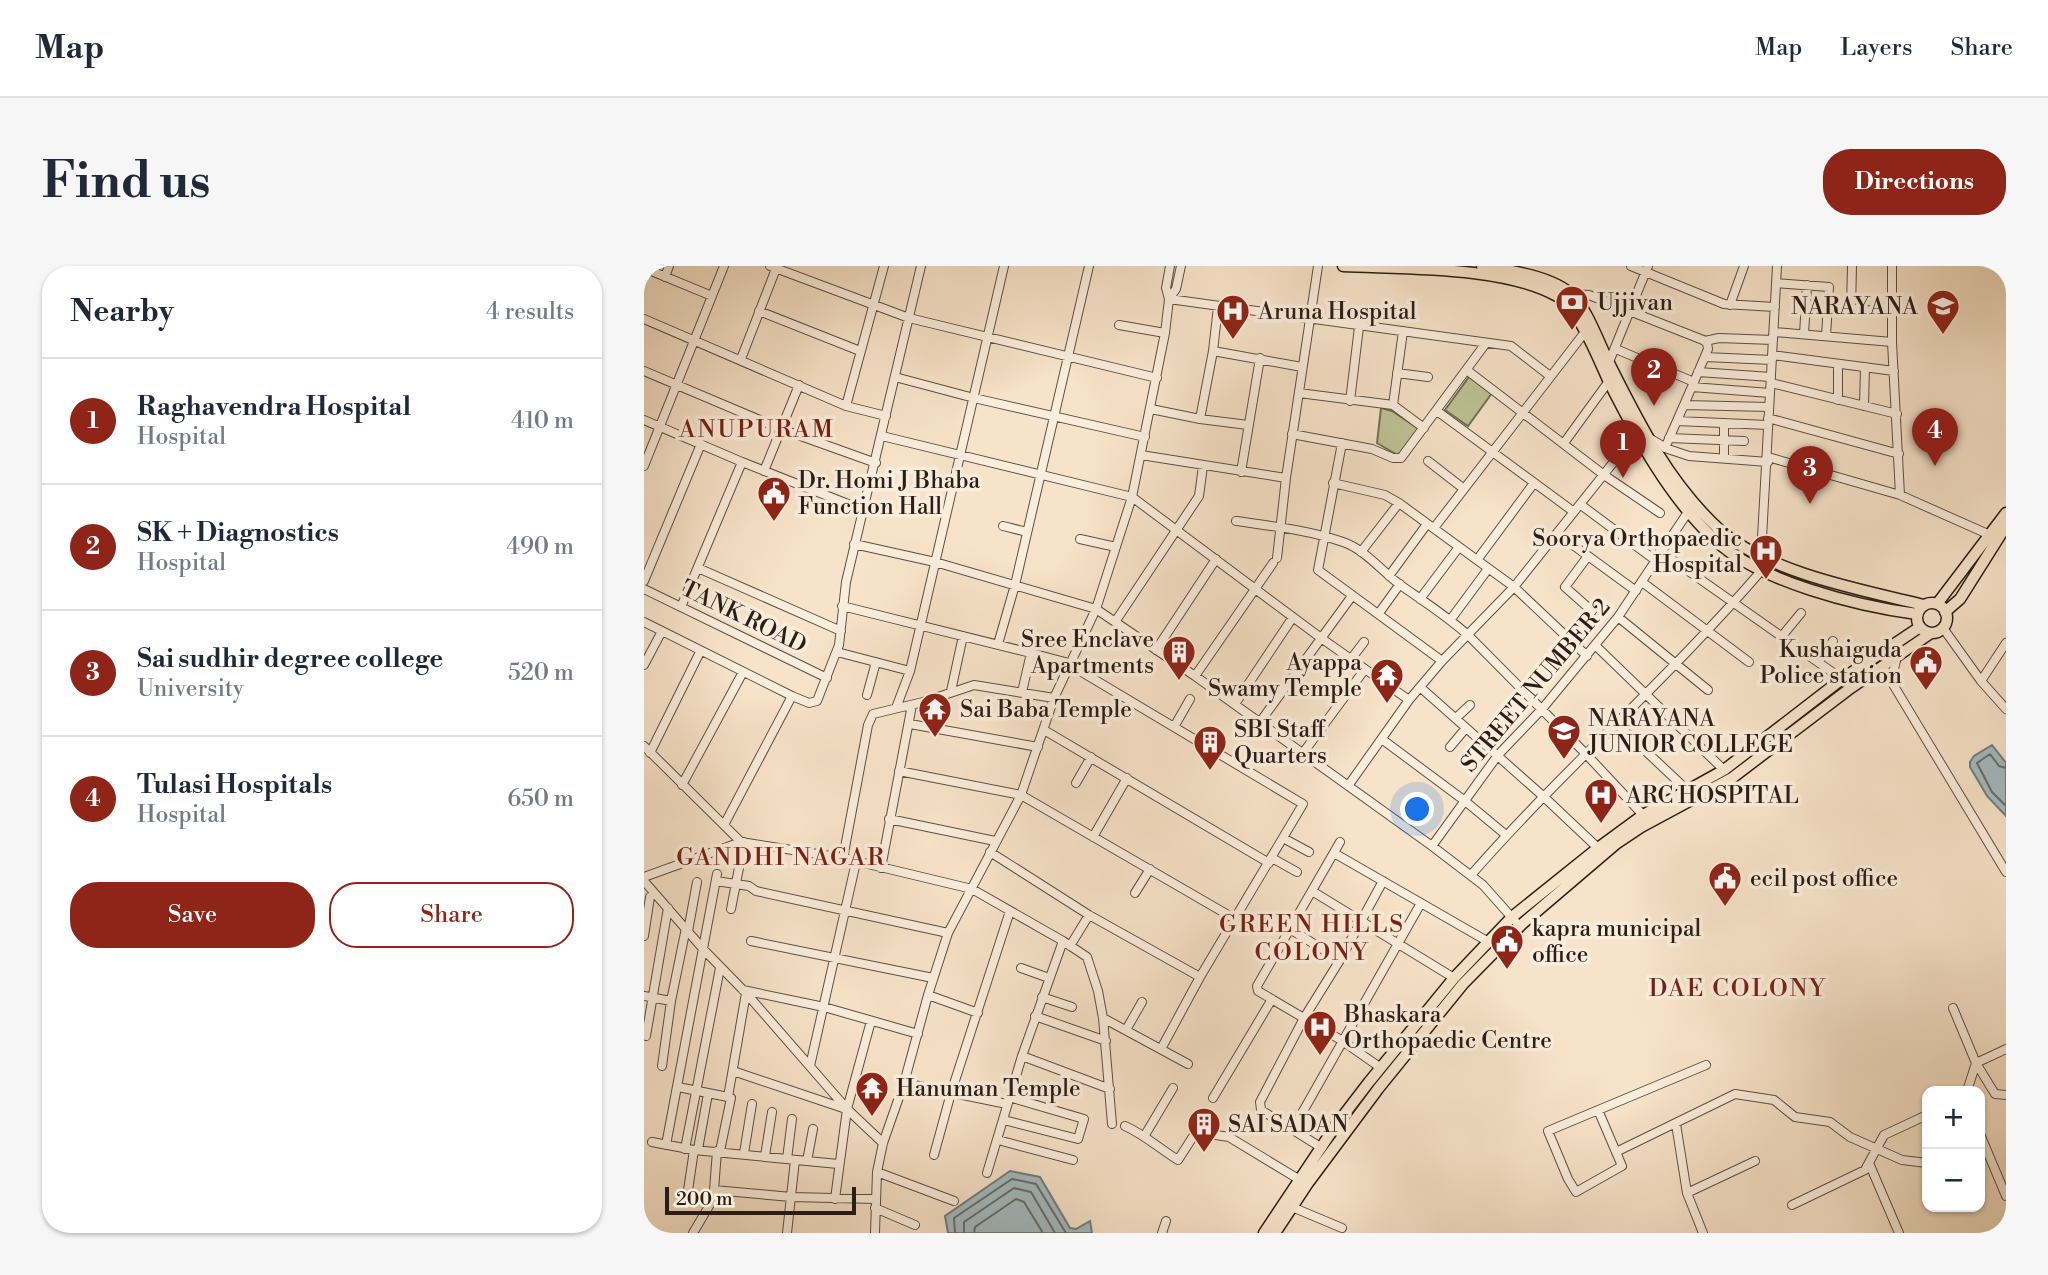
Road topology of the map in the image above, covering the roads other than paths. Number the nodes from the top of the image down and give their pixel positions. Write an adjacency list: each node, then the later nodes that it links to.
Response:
1 (669, 266): 21 (street)
2 (724, 266): 25 (street)
3 (884, 266): 28 (street)
4 (922, 266): 36 (street)
5 (1004, 266): 47 (street)
6 (1089, 266): 57 (street)
7 (1170, 266): 26 (street)
8 (1181, 266): 26 (street)
9 (1318, 266): 38 (street)
10 (1343, 266): 42 (main road)
11 (1482, 266): 19 (main road)
12 (1631, 266): 20 (street)
13 (1744, 266): 27 (street)
14 (1777, 266): 22 (street)
15 (1853, 266): 32 (street)
16 (1892, 266): 35 (street)
17 (774, 267): 28 (street); 33 (street)
18 (644, 268): 21 (street)
19 (1522, 269): 24 (main road)
20 (1647, 269): 27 (street); 34 (street)
21 (664, 277): 25 (street)
22 (1776, 283): 23 (street); 31 (street)
23 (1807, 285): 29 (street); 44 (street)
24 (1572, 294): 34 (street); 66 (main road)
25 (712, 296): 48 (street)
26 (1169, 299): 30 (street); 43 (street)
27 (1730, 305): 31 (street)
28 (874, 306): 36 (street); 53 (street)
29 (1828, 306): 32 (street); 46 (street)
30 (1218, 307): 38 (street); 54 (street)
31 (1775, 307): 45 (street)
32 (1851, 309): 35 (street)
33 (759, 311): 53 (street); 59 (street)
34 (1630, 312): 49 (street); 52 (street)
35 (1893, 313): 50 (street)
36 (909, 318): 47 (street); 70 (street)
37 (644, 319): 48 (street)
38 (1310, 320): 40 (street); 62 (street)
39 (1119, 325): 43 (street)
40 (1359, 327): 41 (street); 80 (street)
41 (1402, 331): 51 (street); 68 (street)
42 (1585, 332): 66 (main road); 69 (street)
43 (1165, 333): 72 (street)
44 (1804, 334): 45 (street); 46 (street)
45 (1773, 336): 49 (street); 56 (street)
46 (1825, 336): 50 (street)
47 (987, 337): 57 (street); 78 (street)
48 (694, 340): 59 (street); 74 (street)
49 (1705, 341): 55 (street)
50 (1892, 342): 64 (street)
51 (1486, 343): 63 (street); 69 (street)
52 (1616, 349): 66 (street); 76 (street)
53 (860, 351): 81 (street)
54 (1213, 351): 58 (street); 92 (street)
55 (1705, 357): 56 (street); 67 (street)
56 (1772, 357): 60 (street); 73 (street)
57 (1068, 358): 72 (street); 90 (street)
58 (1260, 358): 62 (street); 97 (street)
59 (741, 359): 75 (street)
60 (1838, 363): 61 (street); 79 (street)
61 (1865, 367): 64 (street); 84 (street)
62 (1302, 368): 77 (street)
63 (1468, 370): 87 (street); 88 (street)
64 (1894, 371): 89 (street)
65 (644, 372): 74 (street)
66 (1608, 372): 103 (main road); 103 (main road); 109 (street)
67 (1698, 372): 73 (street); 76 (street)
68 (1397, 373): 71 (street); 82 (street)
69 (1550, 376): 88 (street)
70 (895, 377): 78 (street); 91 (street)
71 (1428, 377)
72 (1157, 378): 86 (street)
73 (1770, 384): 76 (street); 79 (street); 85 (street)
74 (676, 385): 98 (street); 100 (street)
75 (799, 385): 81 (street); 100 (street)
76 (1693, 385): 83 (street)
77 (1298, 393): 80 (street); 101 (street)
78 (974, 398): 90 (street); 113 (street)
79 (1838, 400): 84 (street)
80 (1350, 401): 82 (street)
81 (846, 405): 91 (street)
82 (1393, 405): 99 (street)
83 (1685, 405): 85 (street); 94 (street)
84 (1864, 406): 89 (street)
85 (1769, 407): 95 (street)
86 (1151, 409): 92 (street); 104 (street)
87 (1437, 411): 99 (street); 112 (street)
88 (1524, 412): 109 (street); 112 (street)
89 (1896, 414): 114 (street)
90 (1053, 415): 104 (street); 125 (street)
91 (886, 416): 102 (street)
92 (1200, 419): 97 (street)
93 (644, 420): 98 (street)
94 (1677, 421): 96 (street); 105 (street)
95 (1768, 421): 96 (street); 114 (street); 117 (street)
96 (1724, 423): 106 (street)
97 (1248, 425): 124 (street)
98 (660, 427): 110 (street); 121 (street)
99 (1424, 428): 108 (street)
100 (781, 429): 120 (street); 123 (street)
101 (1292, 434): 108 (street); 127 (street)
102 (883, 436): 113 (street); 120 (street)
103 (1641, 436): 111 (street); 126 (street); 137 (main road); 157 (main road)
104 (1145, 437): 115 (street)
105 (1669, 438): 106 (street); 111 (street)
106 (1724, 440): 107 (street); 116 (street)
107 (1744, 441)
108 (1342, 443): 128 (street)
109 (1564, 443): 126 (street)
110 (701, 444): 119 (street); 166 (street)
111 (1665, 448): 116 (street)
112 (1492, 452): 129 (street); 130 (street)
113 (960, 454): 125 (street); 161 (street)
114 (1899, 454): 131 (street)
115 (1141, 455): 122 (street); 132 (street)
116 (1724, 458): 117 (street)
117 (1768, 460): 131 (street); 157 (street)
118 (1428, 461): 130 (street)
119 (742, 463): 123 (street); 162 (street)
120 (876, 463): 135 (street)
121 (644, 466)
122 (1203, 466): 124 (street); 145 (street)
123 (764, 471): 135 (street)
124 (1241, 472): 127 (street)
125 (1041, 474): 132 (street); 146 (street)
126 (1604, 475): 134 (street); 138 (street)
127 (1286, 478): 144 (street)
128 (1333, 483): 133 (street); 148 (street)
129 (1534, 483): 136 (street); 159 (street)
130 (1464, 489): 142 (street)
131 (1900, 495): 150 (street)
132 (1132, 497): 145 (street); 152 (street)
133 (1399, 503): 142 (street); 155 (street)
134 (1581, 505): 136 (street); 160 (street)
135 (863, 510): 151 (street)
136 (1574, 512): 147 (street)
137 (1688, 512): 154 (street, STREET NUMBER 2); 164 (main road)
138 (1660, 513)
139 (2006, 513): 150 (main road)
140 (1236, 521): 144 (street)
141 (1003, 526): 146 (street)
142 (1430, 526): 153 (street); 165 (street)
143 (2006, 526): 150 (main road)
144 (1281, 528): 148 (street); 170 (street)
145 (1177, 530): 158 (street); 191 (street)
146 (1027, 533): 169 (street)
147 (1558, 534): 156 (street); 171 (street)
148 (1324, 537): 155 (street); 176 (street)
149 (1080, 539): 152 (street)
150 (1998, 540): 175 (main road); 182 (main road)
151 (855, 544): 161 (street); 179 (street)
152 (1116, 547): 181 (street)
153 (1459, 547): 159 (street); 177 (street)
154 (1660, 551): 160 (street, STREET NUMBER 2); 178 (street)
155 (1361, 552): 165 (street)
156 (1588, 556): 173 (street); 184 (street)
157 (1761, 556): 174 (main road)
158 (1216, 559): 170 (street); 208 (street)
159 (1477, 560): 163 (street)
160 (1655, 560): 167 (street, STREET NUMBER 2)
161 (935, 562): 169 (street); 192 (street)
162 (698, 568): 180 (street); 197 (street)
163 (1488, 569): 171 (street); 189 (street)
164 (1761, 571): 178 (street); 183 (main road)
165 (1389, 576): 168 (street)
166 (644, 581)
167 (1642, 582): 173 (street, STREET NUMBER 2); 195 (street)
168 (1400, 584): 177 (street); 185 (street)
169 (1015, 585): 181 (street); 206 (street)
170 (1255, 587): 187 (street); 226 (street)
171 (1514, 587): 199 (street); 212 (street)
172 (644, 589): 180 (street, TANK ROAD)
173 (1636, 591): 188 (street, STREET NUMBER 2)
174 (1871, 592): 175 (main road); 183 (main road)
175 (1946, 592): 182 (main road)
176 (1352, 596): 185 (street); 202 (street)
177 (1420, 599): 189 (street)
178 (1734, 602): 195 (street); 201 (street)
179 (842, 606): 192 (street); 197 (street)
180 (681, 607): 227 (street, TANK ROAD)
181 (1096, 608): 191 (street); 220 (street)
182 (1941, 608): 183 (main road); 194 (main road)
183 (1920, 610): 193 (main road)
184 (1592, 611)
185 (1379, 613): 215 (street)
186 (1801, 613): 201 (street)
187 (1293, 617): 202 (street); 241 (street)
188 (1618, 617): 207 (street, STREET NUMBER 2); 219 (street)
189 (1451, 619): 199 (street)
190 (644, 622): 196 (street)
191 (1115, 622): 208 (street)
192 (921, 625): 200 (street); 224 (street)
193 (1920, 627): 198 (main road); 228 (main road)
194 (1943, 628): 198 (main road); 229 (street)
195 (1706, 630): 217 (street); 219 (street)
196 (662, 631): 209 (street); 221 (street)
197 (841, 631): 210 (street)
198 (1931, 633): 213 (main road)
199 (1469, 635): 215 (street); 245 (street)
200 (963, 636): 206 (street); 233 (street)
201 (1782, 636): 218 (street)
202 (1321, 638): 214 (street); 248 (street)
203 (1833, 641): 218 (street)
204 (1364, 642): 214 (street)
205 (2006, 643): 229 (street)
206 (998, 644): 211 (street)
207 (1596, 646): 212 (street, STREET NUMBER 2); 235 (street)
208 (1156, 650): 226 (street)
209 (701, 652): 225 (street); 257 (street)
210 (837, 652): 216 (street); 227 (street)
211 (1031, 653): 220 (street); 234 (street)
212 (1587, 656): 245 (street, STREET NUMBER 2)
213 (1897, 656): 222 (main road); 231 (street)
214 (1351, 659): 223 (street)
215 (1443, 661): 230 (street)
216 (876, 662): 224 (street); 236 (street)
217 (1749, 662)
218 (1818, 662): 228 (street)
219 (1676, 663): 232 (street); 235 (street)
220 (1070, 665): 238 (street); 251 (street)
221 (644, 666)
222 (1882, 666): 231 (street); 311 (main road)
223 (1365, 669): 240 (street); 258 (street)
224 (910, 671): 244 (street)
225 (743, 673): 237 (street); 266 (street)
226 (1195, 676): 241 (street)
227 (827, 678): 237 (street)
228 (1842, 678): 262 (main road)
229 (1981, 681): 246 (street)
230 (1420, 687): 240 (street); 247 (street)
231 (1896, 688): 294 (street)
232 (1708, 690)
233 (951, 691): 234 (street); 242 (street)
234 (1021, 692): 238 (street)
235 (1646, 694): 250 (street); 262 (street)
236 (867, 695)
237 (792, 696): 276 (street)
238 (1054, 698): 253 (street)
239 (1190, 699): 251 (street)
240 (1409, 700): 254 (street)
241 (1235, 704): 248 (street)
242 (912, 705): 244 (street); 249 (street)
243 (1470, 705): 247 (street)
244 (896, 708): 288 (street)
245 (1542, 709): 259 (street); 260 (street, STREET NUMBER 2)
246 (2006, 709)
247 (1456, 719): 252 (street)
248 (1260, 722): 258 (street)
249 (910, 724): 255 (street); 263 (street)
250 (1616, 724): 259 (street); 268 (street)
251 (1174, 727): 273 (street)
252 (1466, 727): 256 (street); 260 (street)
253 (1044, 730): 255 (street); 261 (street)
254 (1382, 740): 267 (street); 272 (street)
255 (1038, 747): 269 (street)
256 (1450, 747)
257 (647, 749): 266 (street)
258 (1303, 753): 267 (street)
259 (1586, 754): 271 (street); 274 (street)
260 (1498, 755): 271 (street); 272 (street, STREET NUMBER 2)
261 (1091, 757): 264 (street); 265 (street)
262 (1724, 770): 268 (main road)
263 (899, 771): 269 (street); 275 (street)
264 (1127, 778): 278 (street); 289 (street)
265 (1076, 783)
266 (682, 785): 276 (street)
267 (1348, 786): 283 (street)
268 (1687, 790): 274 (main road)
269 (1021, 795): 278 (street); 280 (street)
270 (1311, 795): 273 (street)
271 (1544, 797): 277 (street); 284 (street)
272 (1465, 801): 277 (street); 283 (street, STREET NUMBER 2)
273 (1303, 804): 279 (street)
274 (1643, 815): 284 (main road)
275 (889, 819): 280 (street); 291 (street)
276 (724, 825): 281 (street)
277 (1506, 835): 295 (street)
278 (1093, 837): 292 (street)
279 (1283, 838): 286 (street); 289 (street)
280 (995, 841): 285 (street)
281 (742, 842): 288 (street); 296 (street); 299 (street)
282 (1340, 842): 287 (street)
283 (1432, 846): 295 (street)
284 (1598, 848): 311 (main road)
285 (990, 852): 300 (street); 309 (street)
286 (1309, 852)
287 (1334, 853): 297 (street); 301 (street)
288 (843, 858): 290 (street)
289 (1270, 860): 293 (street); 310 (street)
290 (856, 862): 291 (street); 307 (street)
291 (881, 868): 300 (street)
292 (1150, 869): 302 (street); 310 (street)
293 (1297, 872)
294 (2006, 872)
295 (1471, 875): 311 (street)
296 (644, 879): 303 (street)
297 (1383, 881): 304 (street); 312 (street)
298 (696, 882): 314 (street)
299 (736, 884): 306 (street); 307 (street); 321 (street)
300 (972, 890): 308 (street); 315 (street)
301 (1312, 891): 312 (street); 313 (street)
302 (1135, 893)
303 (650, 897): 305 (street); 316 (street)
304 (1421, 903): 318 (street); 319 (street)
305 (668, 908): 314 (street); 332 (street)
306 (731, 909)
307 (846, 909): 315 (street); 322 (street)
308 (1010, 911): 320 (street); 340 (street)
309 (1088, 915): 320 (street); 326 (street)
310 (1235, 919): 326 (street)
311 (1516, 921): 318 (main road); 418 (main road)
312 (1362, 922): 319 (street); 323 (street)
313 (1290, 929): 323 (street); 334 (street)
314 (687, 930): 321 (street); 335 (street)
315 (948, 933): 327 (street)
316 (644, 936)
317 (751, 941): 322 (street)
318 (1487, 942): 329 (main road)
319 (1399, 943): 329 (street); 348 (street)
320 (1067, 944): 328 (street); 342 (street)
321 (704, 950): 324 (street); 362 (street)
322 (835, 958): 327 (street); 337 (street)
323 (1340, 960): 343 (street)
324 (720, 968): 330 (street); 365 (street)
325 (1021, 968): 328 (street)
326 (1200, 977): 350 (street)
327 (933, 978): 331 (street)
328 (1049, 978): 333 (street)
329 (1454, 978): 358 (main road)
330 (744, 991): 337 (street); 357 (street); 359 (street)
331 (928, 995): 340 (street); 346 (street)
332 (648, 997): 335 (street); 347 (street)
333 (1042, 997): 338 (street); 341 (street)
334 (1272, 999): 343 (street); 370 (street)
335 (671, 1001): 356 (street)
336 (1142, 1002): 345 (street)
337 (824, 1007): 344 (street); 357 (street)
338 (1072, 1007)
339 (1953, 1008): 353 (street)
340 (978, 1013): 366 (street)
341 (1035, 1016): 349 (street); 352 (street)
342 (1103, 1018): 345 (street); 349 (street)
343 (1304, 1018): 348 (street); 383 (street)
344 (871, 1021): 346 (street); 373 (street)
345 (1126, 1030): 350 (street)
346 (918, 1034): 360 (street)
347 (646, 1036)
348 (1341, 1040): 358 (street); 383 (street)
349 (1106, 1041): 364 (street)
350 (1161, 1049): 354 (street)
351 (2006, 1049): 353 (street)
352 (1022, 1056): 364 (street); 371 (street)
353 (1976, 1063): 361 (street); 368 (street)
354 (1188, 1064)
355 (1706, 1065): 374 (street)
356 (662, 1066)
357 (810, 1066): 373 (street)
358 (1381, 1068): 390 (main road)
359 (733, 1071): 369 (street); 373 (street)
360 (904, 1083): 366 (street); 387 (street)
361 (1969, 1086)
362 (678, 1087): 365 (street); 389 (street)
363 (1173, 1088): 384 (street)
364 (1110, 1090): 379 (street)
365 (697, 1091): 367 (street); 392 (street)
366 (951, 1093): 371 (street); 396 (street)
367 (708, 1094): 369 (street); 392 (street)
368 (2006, 1095)
369 (728, 1097): 393 (street)
370 (1213, 1098)
371 (1008, 1101): 378 (street); 378 (street)
372 (752, 1104): 395 (street)
373 (847, 1109): 387 (street); 404 (street)
374 (1598, 1110): 394 (street); 394 (street)
375 (772, 1112): 397 (street)
376 (1922, 1117): 391 (street)
377 (792, 1119): 398 (street)
378 (1004, 1120): 385 (street)
379 (1112, 1124)
380 (1676, 1124): 391 (street); 394 (street); 410 (street)
381 (1125, 1126): 384 (street)
382 (813, 1129): 400 (street)
383 (1293, 1129): 390 (street)
384 (1145, 1135): 407 (street)
385 (998, 1140): 399 (street); 406 (street)
386 (652, 1142): 389 (street)
387 (883, 1143): 405 (street)
388 (1985, 1145): 408 (street)
389 (666, 1146): 392 (street)
390 (1322, 1148): 407 (main road)
391 (1877, 1149): 402 (street); 403 (street)
392 (692, 1150): 393 (street); 412 (street)
393 (718, 1151): 395 (street); 409 (street)
394 (1616, 1152)
395 (744, 1153): 397 (street)
396 (934, 1155)
397 (765, 1156): 398 (street)
398 (791, 1159): 400 (street); 413 (street)
399 (1073, 1160)
400 (807, 1161): 404 (street)
401 (1755, 1161): 410 (street)
402 (1922, 1162)
403 (1869, 1163): 417 (street); 429 (street)
404 (838, 1164): 414 (street)
405 (877, 1172): 415 (street); 416 (street)
406 (987, 1173)
407 (1300, 1180): 426 (main road)
408 (2004, 1186): 411 (street)
409 (714, 1190): 413 (street); 422 (street)
410 (1687, 1193): 428 (street)
411 (2006, 1196)
412 (687, 1197)
413 (790, 1197): 414 (street); 423 (street)
414 (835, 1199): 416 (street)
415 (954, 1201)
416 (876, 1204): 420 (street); 424 (street)
417 (1792, 1205)
418 (1292, 1207): 421 (street); 427 (main road)
419 (1166, 1221): 425 (street)
420 (915, 1225)
421 (1342, 1228)
422 (693, 1233)
423 (787, 1233)
424 (875, 1233)
425 (1162, 1233)
426 (1264, 1233)
427 (1275, 1233)
428 (1703, 1233)
429 (1899, 1233)

